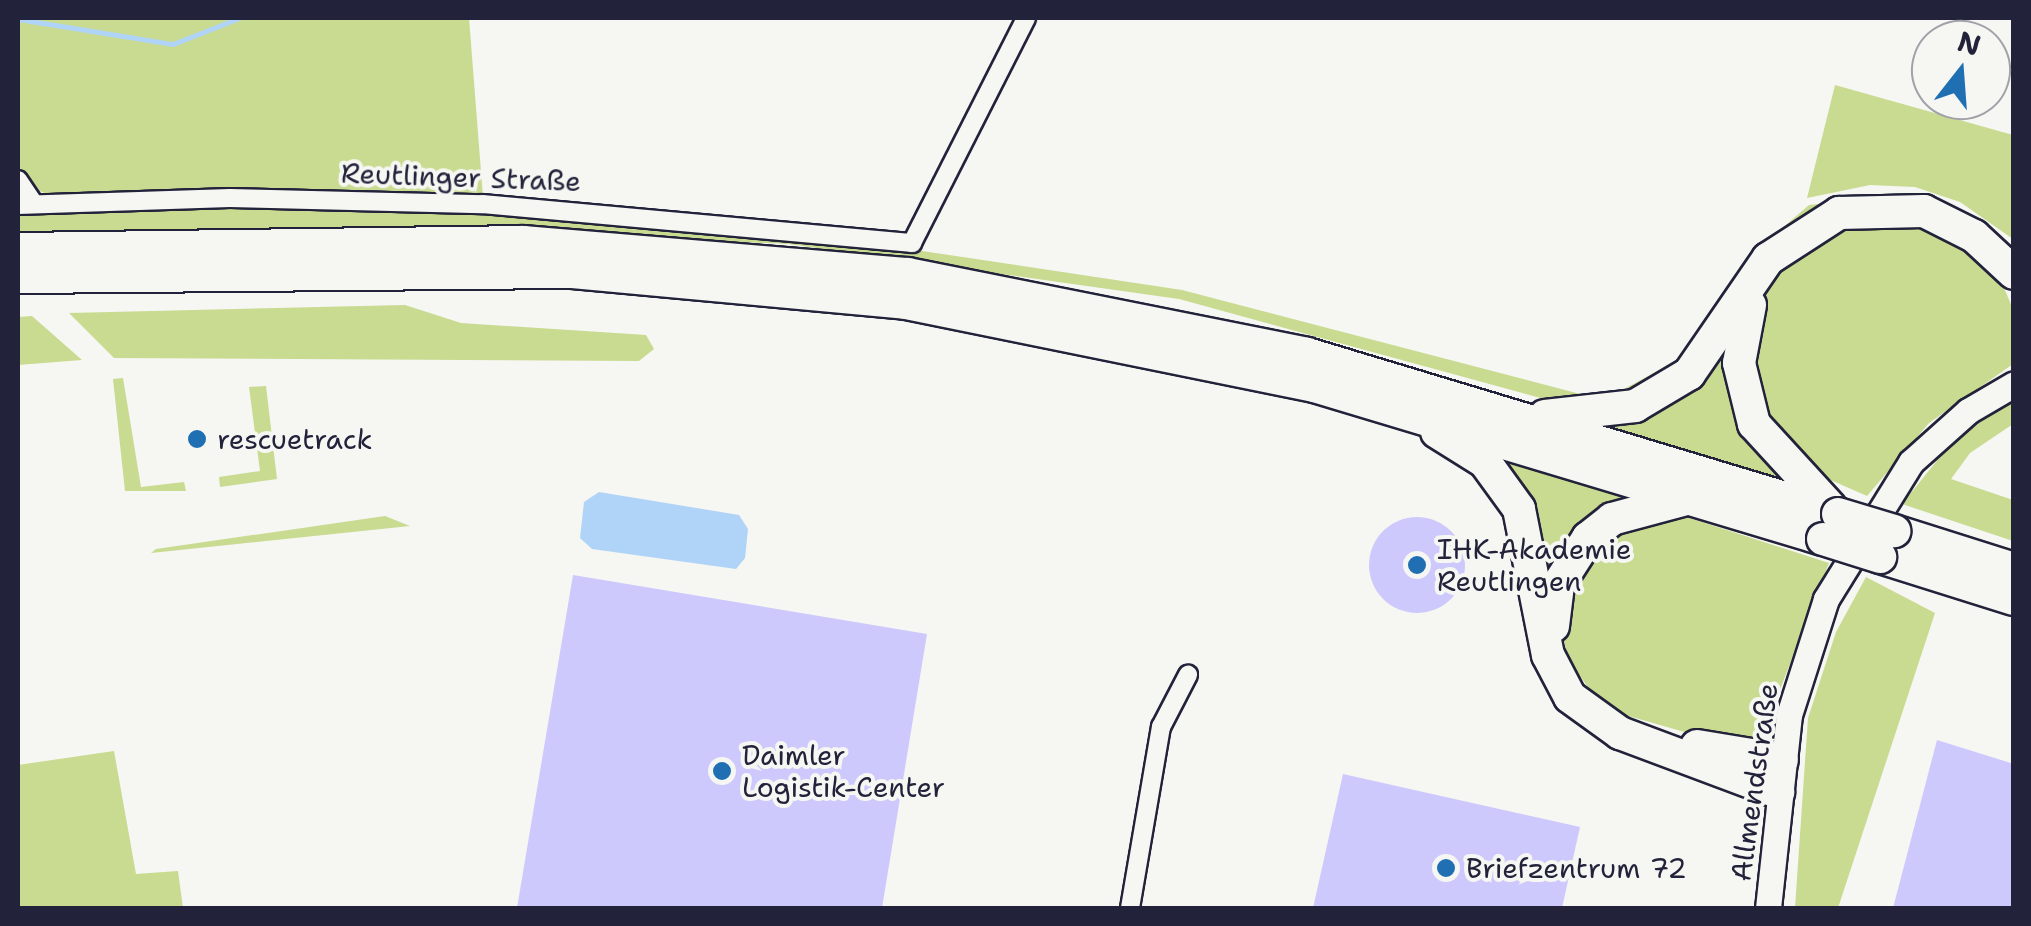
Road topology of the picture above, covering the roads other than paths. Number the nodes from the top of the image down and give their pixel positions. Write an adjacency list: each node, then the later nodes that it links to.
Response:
1 (1026, 18): 3 (street, Reutlinger Straße)
2 (18, 180): 3 (street, Reutlinger Straße)
3 (25, 203)
4 (18, 249): 10 (highway)
5 (2014, 272): 10 (highway)
6 (18, 277): 9 (highway)
7 (2014, 294): 12 (highway)
8 (2014, 384): 17 (street, Allmendstraße)
9 (1409, 412): 11 (highway); 17 (highway)
10 (1526, 417): 12 (highway)
11 (1690, 498): 12 (highway); 17 (highway)
12 (1832, 522): 13 (highway, bridge)
13 (1887, 544): 14 (highway); 15 (highway)
14 (2014, 569)
15 (2014, 599)
16 (1188, 676): 18 (street)
17 (1780, 776): 19 (street, Allmendstraße)
18 (1130, 908)
19 (1768, 908)

